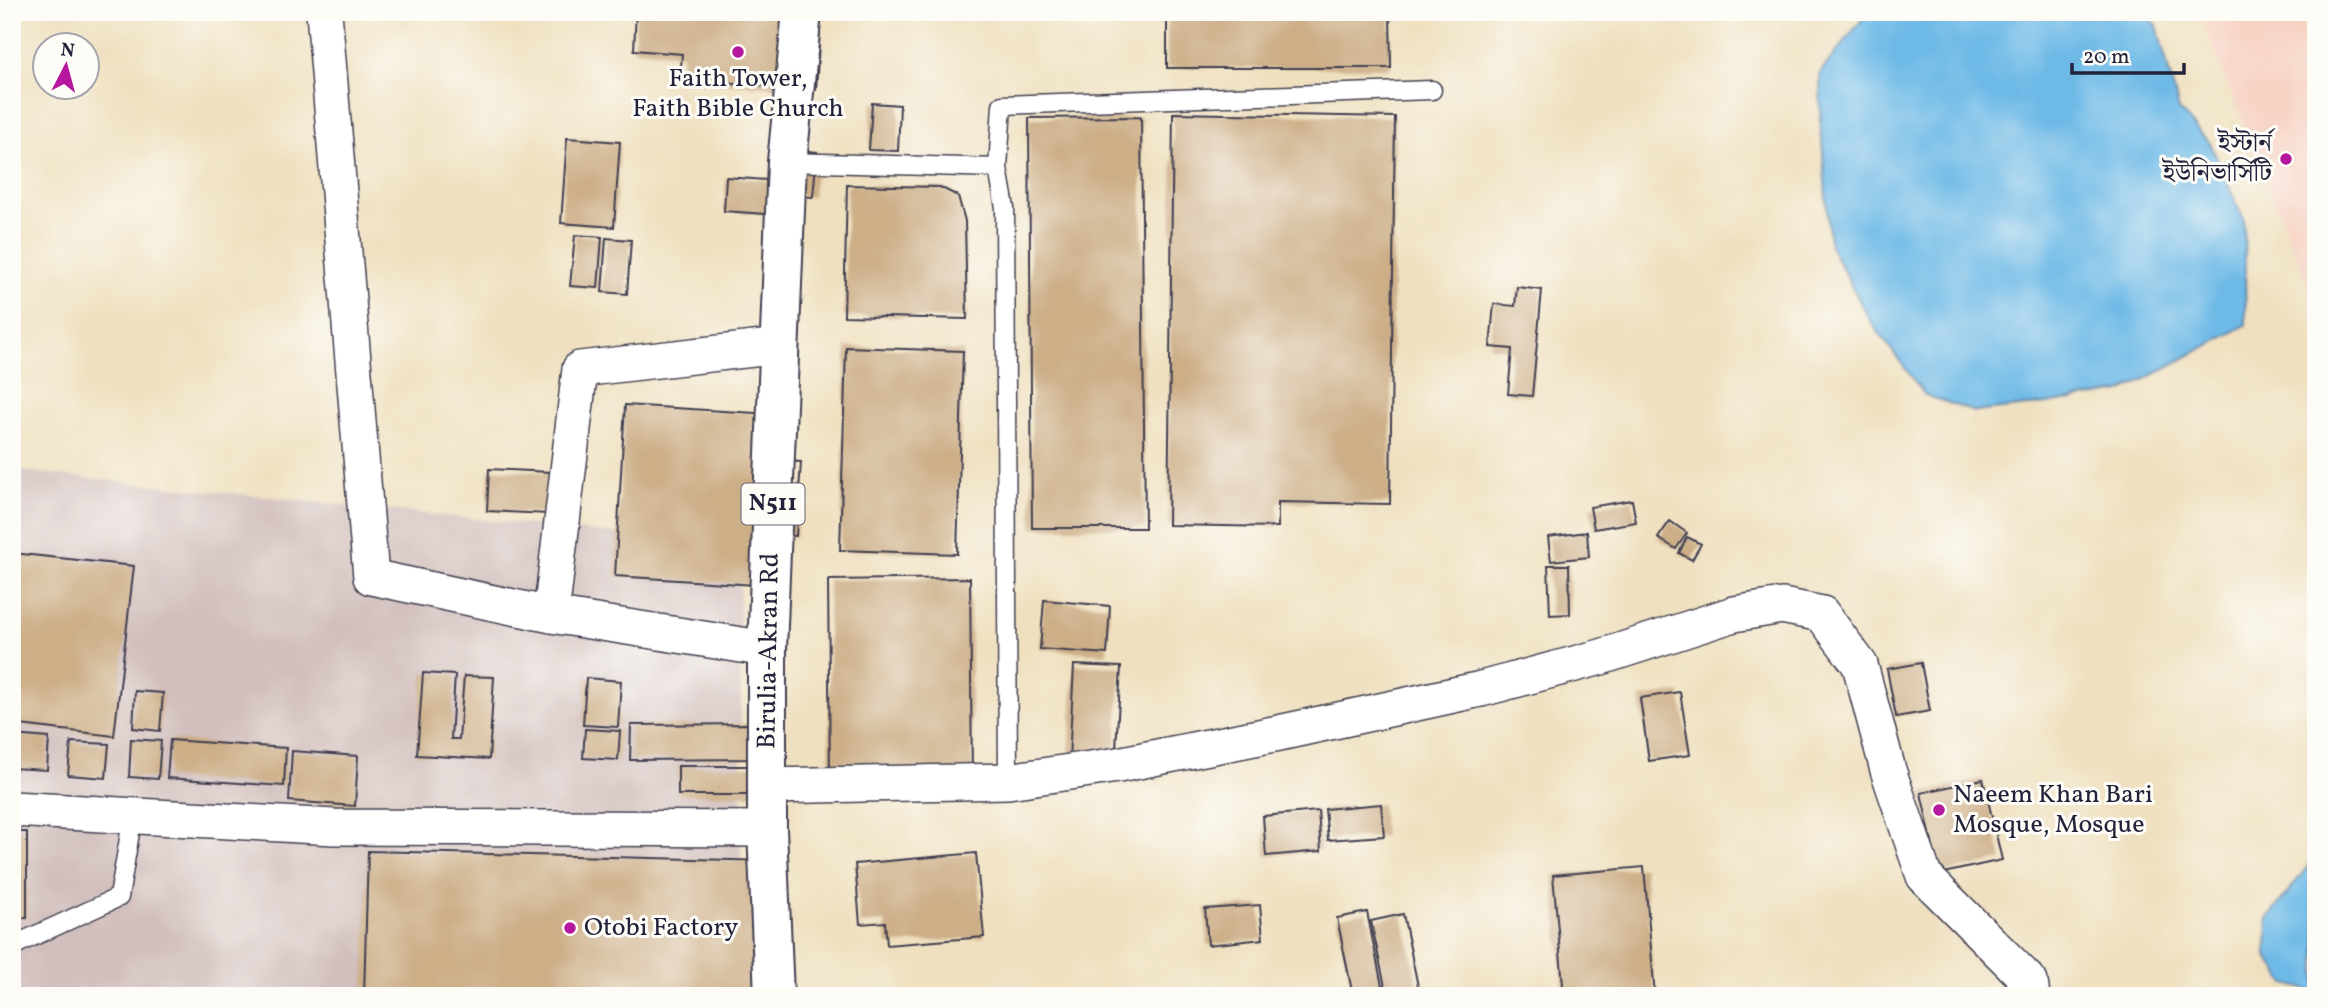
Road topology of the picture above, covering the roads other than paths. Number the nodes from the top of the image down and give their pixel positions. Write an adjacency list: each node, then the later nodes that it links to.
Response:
1 (324, 12): 7 (street)
2 (802, 12): 4 (highway, Birulia-Akran Rd / N511)
3 (1432, 90): 5 (lane)
4 (787, 162): 5 (lane); 6 (highway, Birulia-Akran Rd / N511)
5 (998, 168): 9 (lane)
6 (779, 346): 7 (street); 8 (highway, Birulia-Akran Rd / N511)
7 (551, 615): 8 (street)
8 (766, 649): 10 (highway, Birulia-Akran Rd / N511)
9 (1008, 781): 10 (street); 16 (street)
10 (768, 786): 13 (highway, Birulia-Akran Rd / N511)
11 (12, 809): 12 (street)
12 (133, 815): 13 (street); 14 (lane)
13 (767, 829): 15 (highway, Birulia-Akran Rd / N511)
14 (12, 949)
15 (774, 996)
16 (2032, 996)

